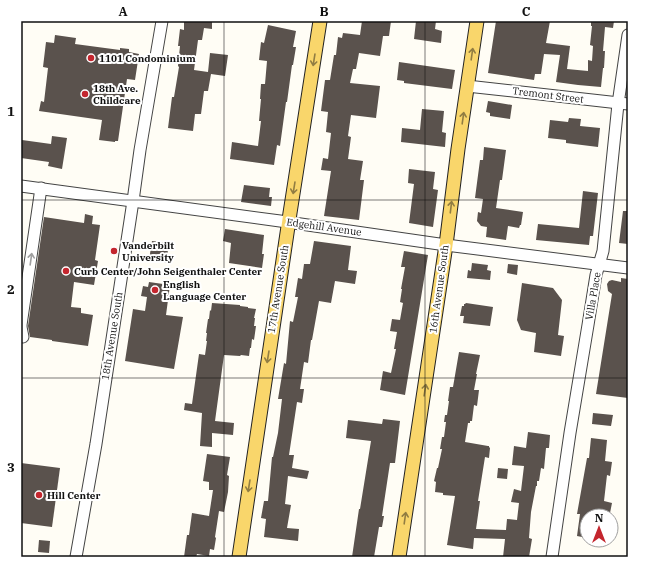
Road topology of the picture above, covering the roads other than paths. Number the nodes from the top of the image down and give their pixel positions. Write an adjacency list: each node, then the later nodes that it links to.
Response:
1 (162, 21): 9 (street, 18th Avenue South)
2 (320, 21): 10 (main road, 17th Avenue South, one-way to 10)
3 (477, 21): 5 (main road, 16th Avenue South, one-way to 3)
4 (628, 35): 6 (street, Villa Place)
5 (467, 86): 6 (street, Tremont Street); 11 (main road, 16th Avenue South, one-way to 5)
6 (623, 104): 12 (street, Villa Place)
7 (21, 186): 8 (street, Edgehill Avenue)
8 (41, 188): 9 (street, Edgehill Avenue); 14 (street, one-way to 8)
9 (133, 201): 10 (street, Edgehill Avenue); 15 (street, 18th Avenue South)
10 (288, 222): 11 (street, Edgehill Avenue); 16 (main road, 17th Avenue South, one-way to 16)
11 (446, 246): 12 (street, Edgehill Avenue); 17 (main road, 16th Avenue South, one-way to 11)
12 (599, 264): 13 (street, Edgehill Avenue); 18 (street, Villa Place)
13 (628, 268)
14 (22, 330)
15 (76, 557)
16 (238, 557)
17 (399, 557)
18 (552, 557)

